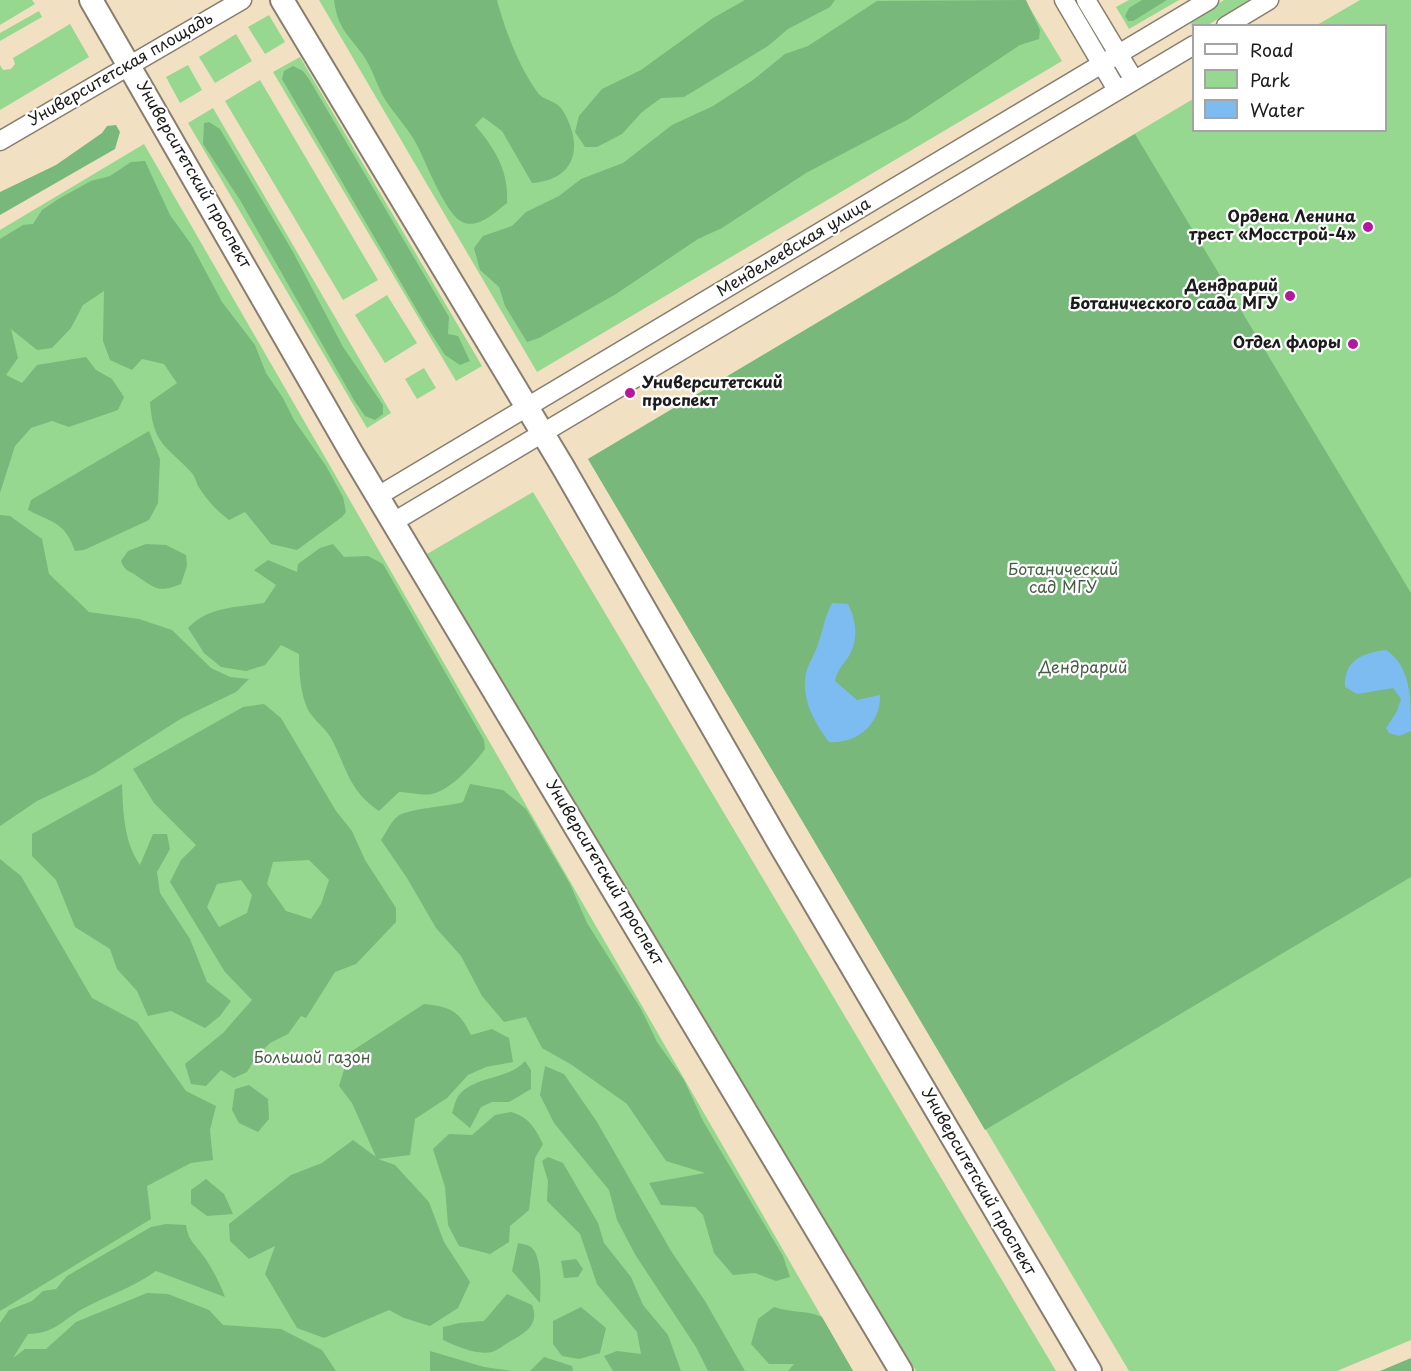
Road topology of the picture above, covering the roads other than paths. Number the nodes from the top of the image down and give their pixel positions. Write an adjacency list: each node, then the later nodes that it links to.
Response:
1 (92, 0): 14 (main road, Университетский проспект)
2 (242, 0): 14 (street, Университетская площадь)
3 (282, 0): 20 (main road, Университетский проспект)
4 (1064, 0): 13 (street)
5 (1086, 0): 12 (street)
6 (1209, 0): 8 (street, Менделеевская улица)
7 (1269, 0): 9 (street)
8 (1190, 11): 10 (street); 12 (street, Менделеевская улица)
9 (1229, 24)
10 (1192, 37)
11 (1192, 46): 15 (street, Менделеевская улица)
12 (1118, 54): 13 (street, Менделеевская улица); 15 (street)
13 (1102, 64): 16 (street); 18 (street, Менделеевская улица)
14 (130, 65): 17 (street, Университетская площадь); 22 (main road, Университетский проспект)
15 (1134, 80): 16 (street, Менделеевская улица)
16 (1117, 90): 19 (street, Менделеевская улица)
17 (0, 141)
18 (766, 265): 19 (street); 20 (street, Менделеевская улица)
19 (781, 290): 21 (street, Менделеевская улица)
20 (527, 407): 21 (main road, Университетский проспект); 22 (street, Менделеевская улица)
21 (542, 432): 23 (street, Менделеевская улица); 25 (main road, Университетский проспект)
22 (378, 496): 23 (main road, Университетский проспект)
23 (394, 522): 24 (main road, Университетский проспект)
24 (901, 1371)
25 (1090, 1371)

